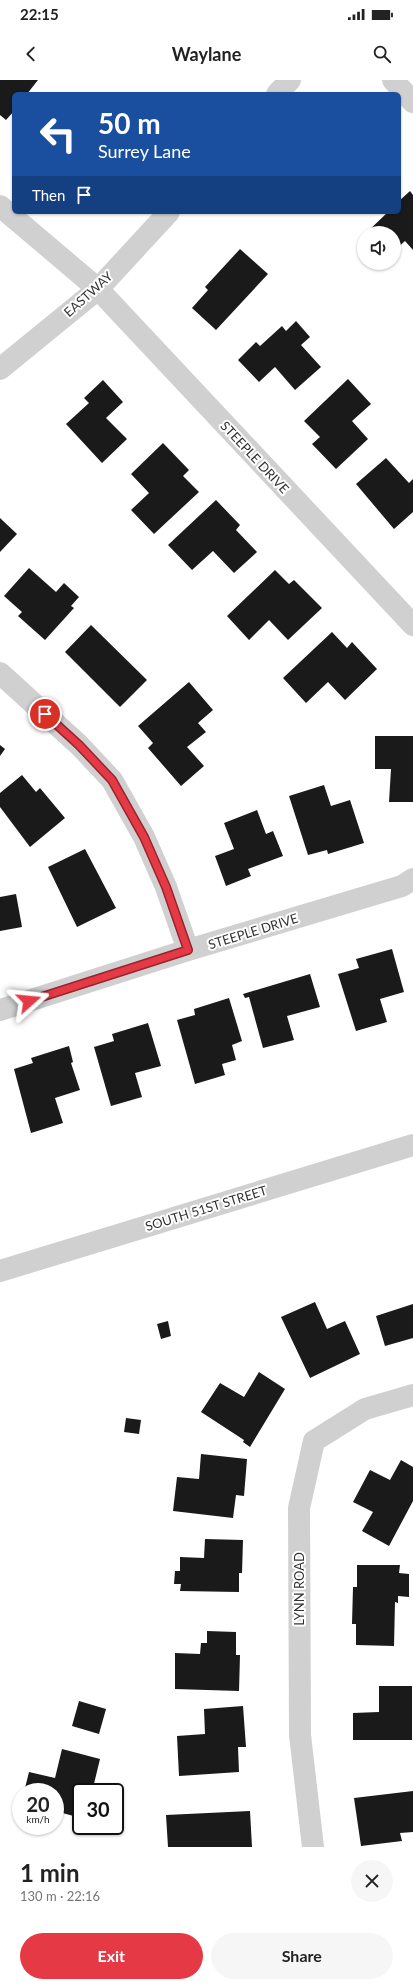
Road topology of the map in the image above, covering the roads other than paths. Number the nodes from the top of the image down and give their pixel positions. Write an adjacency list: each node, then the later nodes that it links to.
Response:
1 (290, 80): 3 (street)
2 (393, 80): 4 (street)
3 (279, 92)
4 (413, 102)
5 (0, 206): 7 (street, STEEPLE DRIVE)
6 (167, 214): 7 (street, EASTWAY)
7 (98, 289): 8 (street, EASTWAY); 9 (street, STEEPLE DRIVE)
8 (0, 369)
9 (413, 625)
10 (0, 673): 12 (street)
11 (413, 879): 12 (street, STEEPLE DRIVE)
12 (188, 950): 13 (street, STEEPLE DRIVE)
13 (0, 1010)
14 (413, 1145): 15 (street, SOUTH 51ST STREET)
15 (0, 1270)
16 (413, 1396): 17 (street, LYNN ROAD)
17 (313, 1847)

